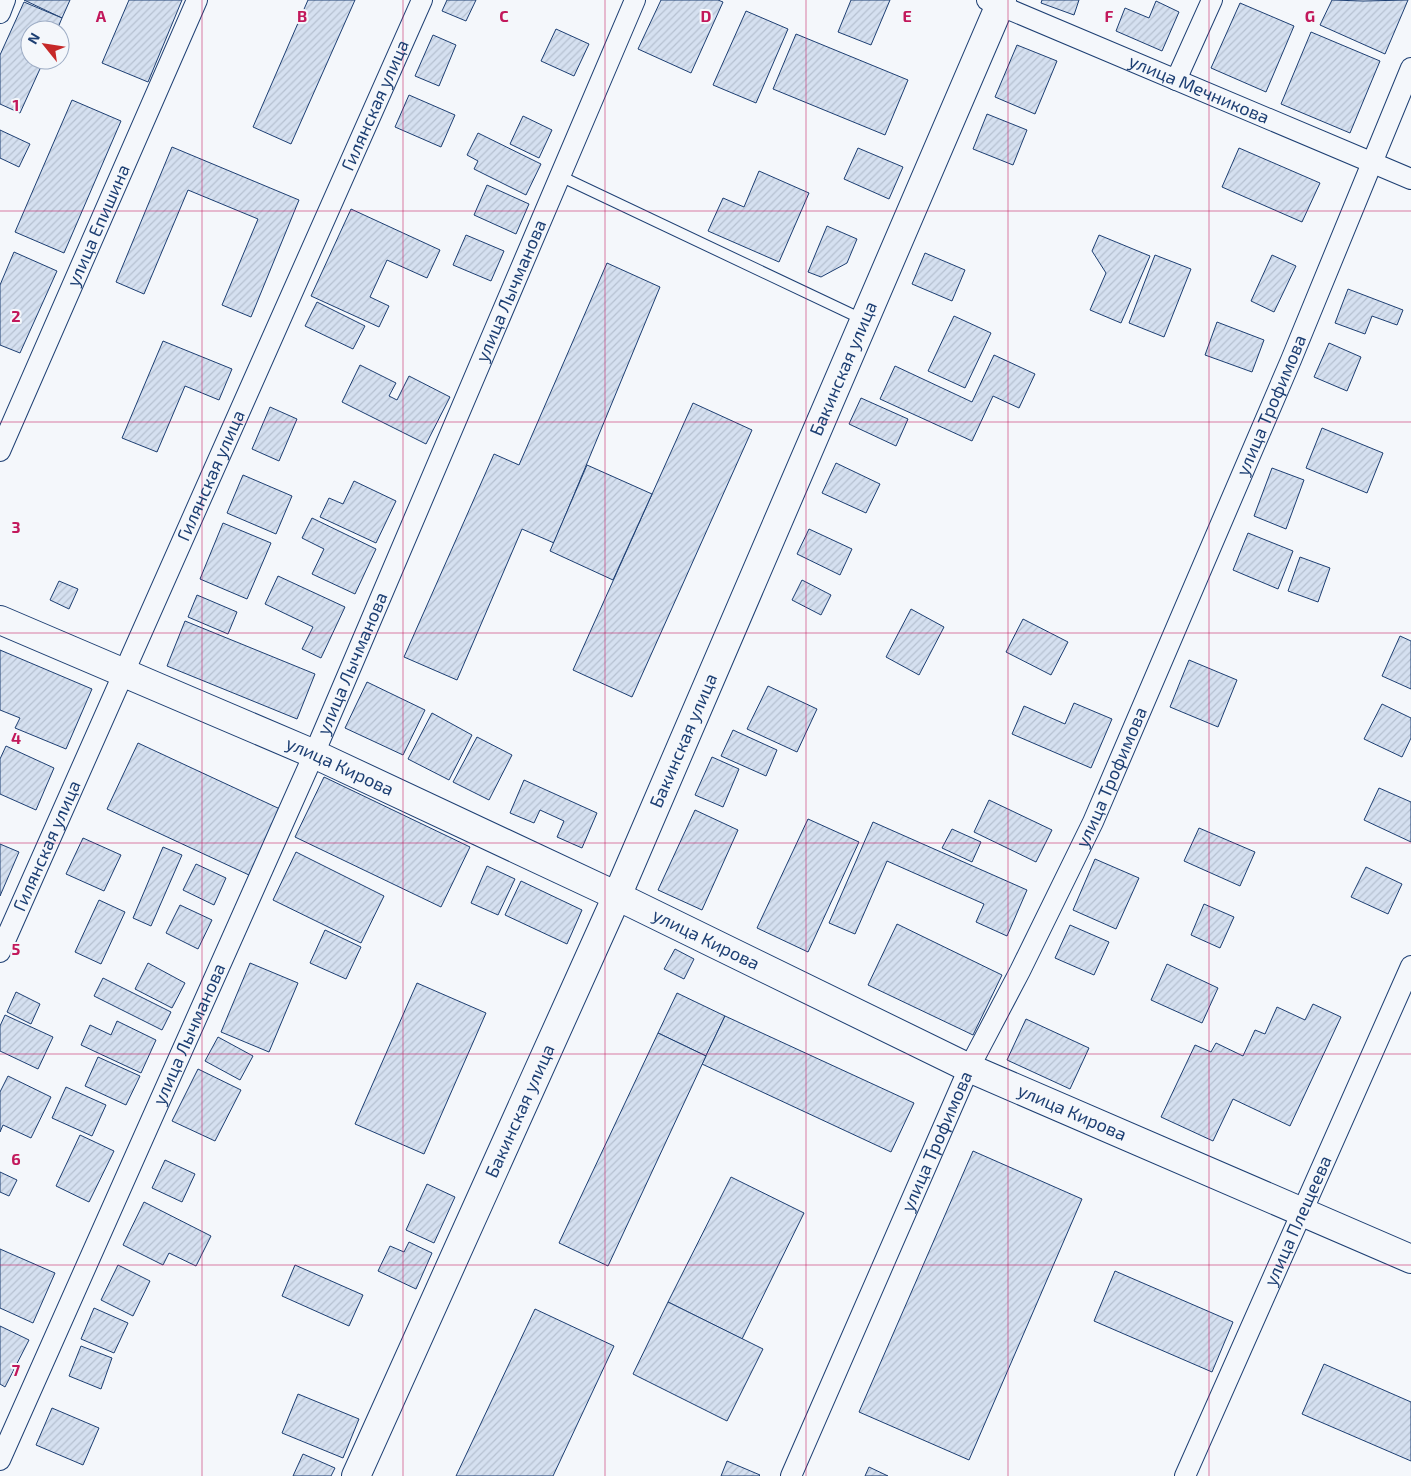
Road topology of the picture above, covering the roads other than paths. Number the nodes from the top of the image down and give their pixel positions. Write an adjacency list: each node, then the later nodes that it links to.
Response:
1 (6, 0): 7 (street)
2 (197, 0): 14 (street, улица Епишина)
3 (422, 0): 16 (street, Гилянская улица)
4 (635, 0): 11 (street, улица Лычманова)
5 (1212, 0): 9 (street)
6 (996, 2): 9 (street, улица Мечникова); 13 (main road, Бакинская улица)
7 (0, 13)
8 (1411, 68): 10 (street, улица Трофимова)
9 (1176, 80): 10 (street, улица Мечникова)
10 (1371, 162): 12 (street, улица Мечникова); 21 (street, улица Трофимова)
11 (560, 176): 13 (lane); 17 (street, улица Лычманова)
12 (1411, 179)
13 (865, 320): 18 (main road, Бакинская улица)
14 (0, 451)
15 (0, 620): 16 (main road, улица Кирова)
16 (123, 672): 17 (main road, улица Кирова); 19 (street, Гилянская улица)
17 (314, 754): 18 (main road, улица Кирова); 24 (street, улица Лычманова)
18 (617, 896): 21 (main road, улица Кирова); 25 (main road, Бакинская улица)
19 (0, 952)
20 (1411, 966): 22 (street, улица Плещеева)
21 (969, 1068): 22 (main road, улица Кирова); 26 (street, улица Трофимова)
22 (1302, 1210): 23 (main road, улица Кирова); 27 (street, улица Плещеева)
23 (1411, 1259)
24 (0, 1460)
25 (356, 1476)
26 (791, 1476)
27 (1185, 1476)

